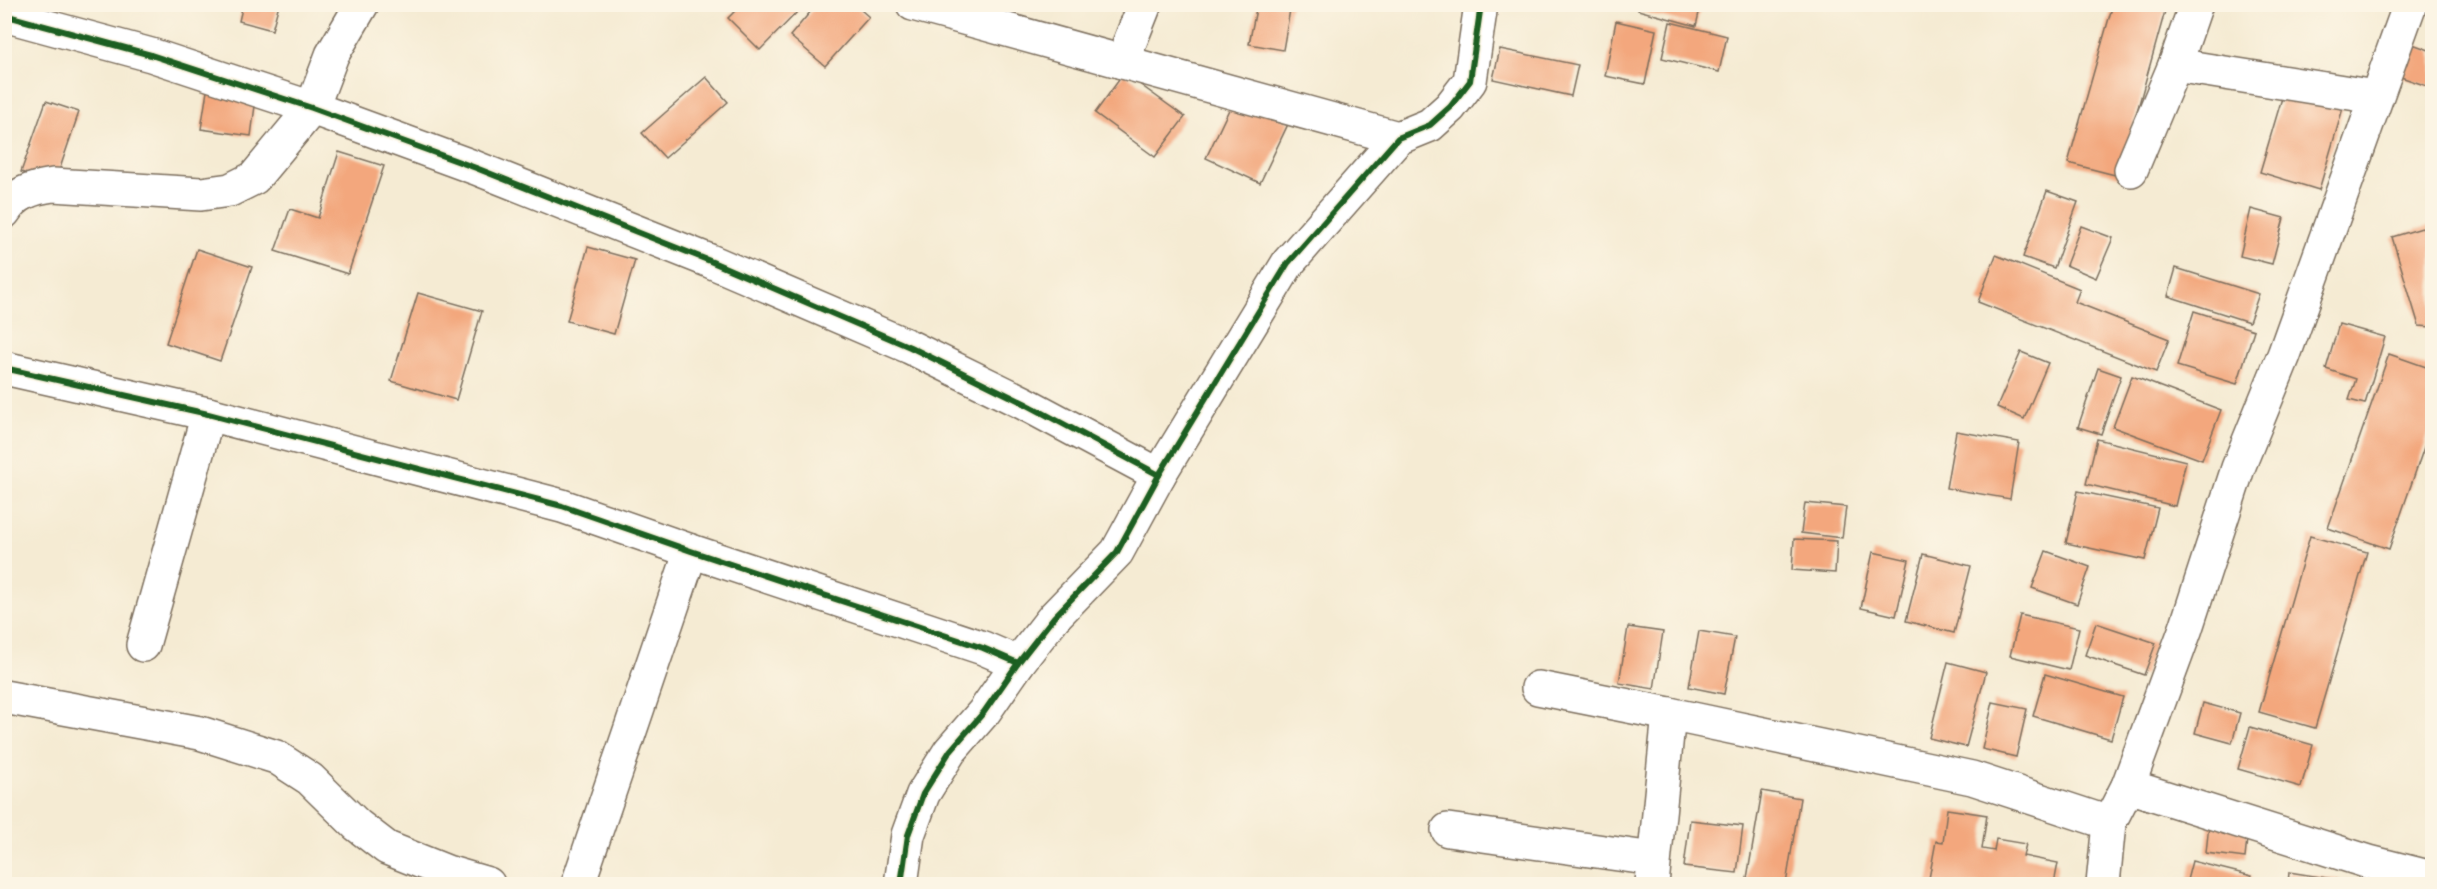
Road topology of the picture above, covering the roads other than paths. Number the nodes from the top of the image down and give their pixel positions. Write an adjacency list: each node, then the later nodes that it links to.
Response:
1 (362, 4): 11 (street)
2 (913, 4): 8 (street)
3 (1145, 4): 8 (street)
4 (1481, 4): 12 (street)
5 (2196, 4): 9 (street)
6 (2410, 4): 10 (street)
7 (4, 15): 11 (street)
8 (1122, 62): 12 (street)
9 (2175, 65): 10 (street); 13 (street)
10 (2375, 97): 24 (street)
11 (312, 108): 14 (street); 17 (street)
12 (1398, 138): 17 (street)
13 (2131, 170)
14 (4, 212)
15 (4, 368): 16 (street)
16 (208, 414): 18 (street); 19 (street)
17 (1159, 475): 20 (street)
18 (690, 551): 20 (street); 30 (street)
19 (143, 645)
20 (1018, 663): 31 (street)
21 (1538, 688): 23 (street)
22 (4, 697): 29 (street)
23 (1669, 714): 25 (street); 27 (street)
24 (2128, 786): 25 (street); 28 (street)
25 (2109, 823): 32 (street)
26 (1449, 830): 27 (street)
27 (1653, 872)
28 (2433, 878)
29 (488, 885)
30 (578, 885)
31 (901, 885)
32 (2103, 885)

